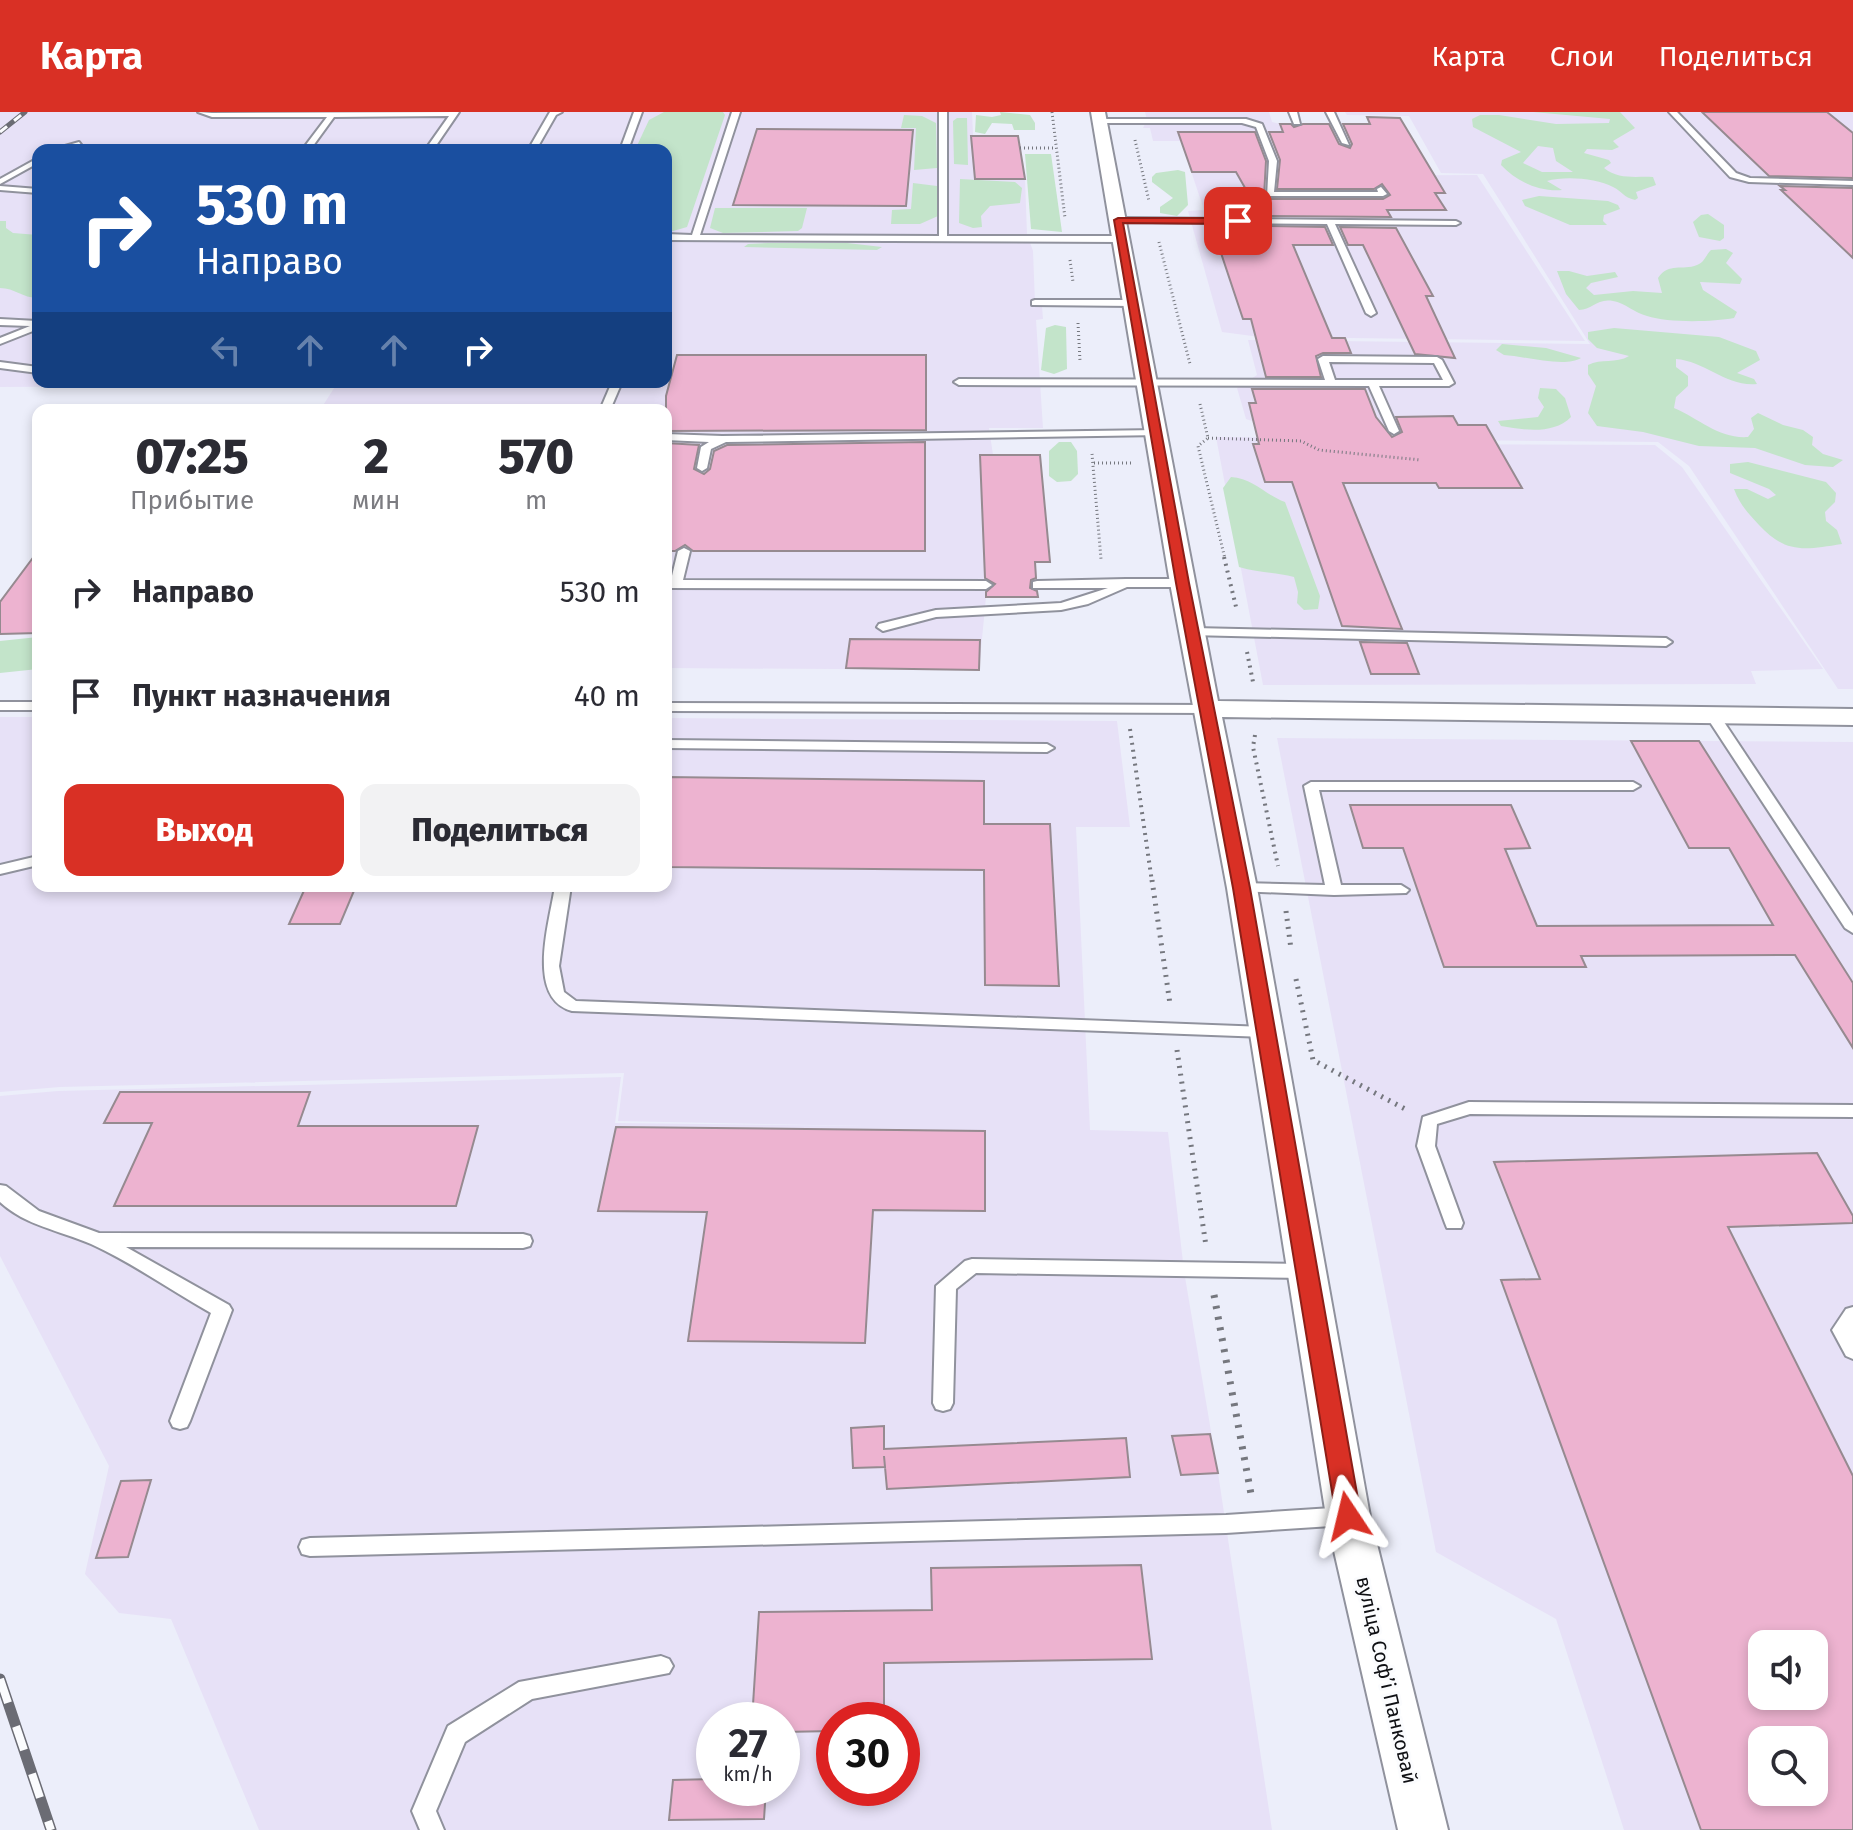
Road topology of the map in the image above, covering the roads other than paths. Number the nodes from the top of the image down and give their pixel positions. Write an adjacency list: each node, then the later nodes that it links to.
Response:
1 (202, 112): 11 (lane)
2 (558, 112): 17 (lane)
3 (638, 112): 18 (lane)
4 (736, 112): 29 (lane)
5 (943, 112): 30 (lane)
6 (1293, 112): 13 (lane)
7 (1330, 112): 14 (lane)
8 (1673, 112): 21 (lane)
9 (454, 113): 10 (lane); 16 (lane)
10 (354, 114): 11 (lane)
11 (332, 115): 15 (lane)
12 (1099, 117): 23 (lane); 27 (street, вуліца Софʼі Панковай)
13 (1297, 122)
14 (1346, 143)
15 (310, 144)
16 (433, 144)
17 (536, 144)
18 (626, 144)
19 (32, 163): 20 (lane)
20 (0, 182)
21 (1853, 183)
22 (0, 188): 24 (lane)
23 (1381, 189)
24 (32, 191)
25 (1330, 222): 26 (lane); 27 (lane); 33 (lane)
26 (1456, 223)
27 (1120, 230): 30 (lane); 32 (street, вуліца Софʼі Панковай)
28 (672, 237): 29 (lane)
29 (695, 238): 30 (lane)
30 (943, 238)
31 (1035, 303): 32 (lane)
32 (1133, 303): 40 (street, вуліца Софʼі Панковай)
33 (1371, 313)
34 (0, 322): 35 (lane)
35 (32, 325)
36 (32, 328): 37 (lane)
37 (0, 341)
38 (0, 365): 39 (lane)
39 (32, 369)
40 (1148, 381): 41 (lane); 42 (lane); 45 (street, вуліца Софʼі Панковай)
41 (959, 382)
42 (1331, 382): 43 (lane); 43 (lane)
43 (1373, 383): 44 (lane)
44 (1394, 431)
45 (1158, 433): 47 (lane); 52 (street, вуліца Софʼі Панковай)
46 (672, 437): 47 (lane)
47 (724, 439): 48 (lane)
48 (702, 468)
49 (684, 551): 50 (lane)
50 (672, 581)
51 (1126, 583): 52 (lane); 55 (lane); 56 (lane)
52 (1182, 583): 57 (street, вуліца Софʼі Панковай)
53 (672, 584): 54 (lane)
54 (986, 585)
55 (1037, 585)
56 (883, 627)
57 (1194, 632): 58 (lane); 62 (street, вуліца Софʼі Панковай)
58 (1666, 642)
59 (0, 706): 60 (lane)
60 (32, 706)
61 (672, 707): 62 (lane)
62 (1209, 709): 63 (street); 70 (street, вуліца Софʼі Панковай)
63 (1713, 716): 64 (street); 74 (lane)
64 (1853, 717)
65 (672, 744): 66 (lane)
66 (1047, 748)
67 (1633, 786): 71 (lane)
68 (32, 862): 69 (lane)
69 (0, 870)
70 (1242, 888): 71 (lane); 75 (street, вуліца Софʼі Панковай)
71 (1334, 890): 72 (lane)
72 (1401, 890)
73 (562, 892): 75 (lane)
74 (1853, 928)
75 (1265, 1032): 81 (street, вуліца Софʼі Панковай)
76 (1853, 1111): 78 (lane)
77 (0, 1191): 79 (lane)
78 (1454, 1223)
79 (99, 1240): 80 (lane); 85 (lane)
80 (523, 1241)
81 (1305, 1271): 84 (lane); 86 (street, вуліца Софʼі Панковай)
82 (1853, 1314): 83 (lane)
83 (1853, 1351)
84 (943, 1403)
85 (180, 1421)
86 (1348, 1516): 87 (lane); 90 (street, вуліца Софʼі Панковай)
87 (310, 1547)
88 (661, 1666): 89 (lane)
89 (432, 1830)
90 (1423, 1830)

